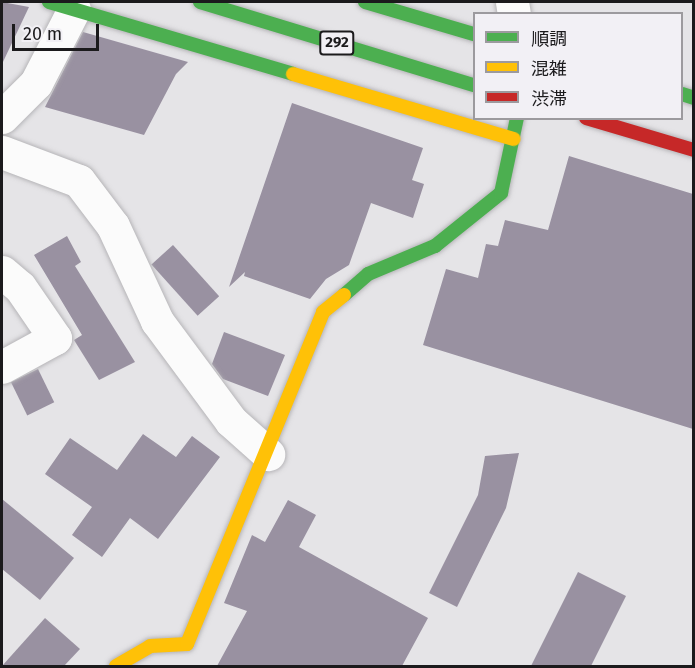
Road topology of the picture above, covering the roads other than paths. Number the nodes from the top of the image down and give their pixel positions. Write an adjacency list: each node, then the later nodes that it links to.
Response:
1 (200, 2): 5 (main road, 292)
2 (365, 2): 4 (main road)
3 (61, 5): 6 (street); 9 (main road)
4 (473, 34)
5 (473, 85)
6 (2, 117)
7 (517, 120): 9 (main road)
8 (593, 120): 10 (main road)
9 (514, 139): 14 (main road)
10 (693, 150)
11 (2, 152): 14 (street)
12 (2, 272): 13 (street)
13 (2, 368)
14 (268, 454): 15 (main road)
15 (116, 666)

